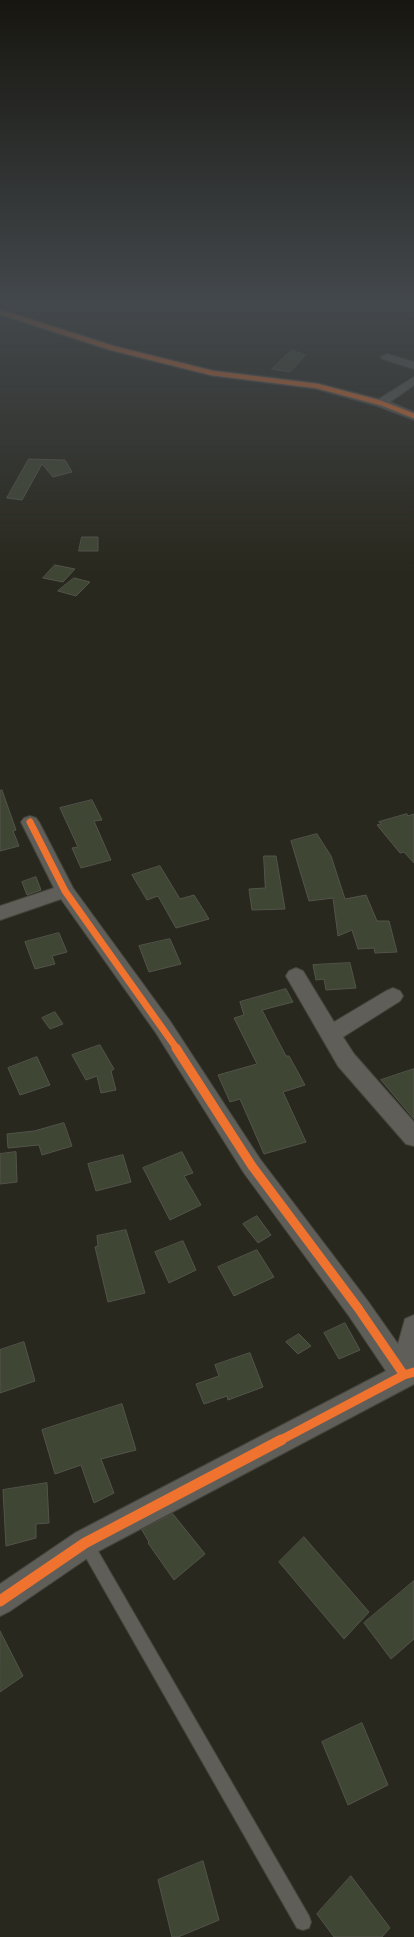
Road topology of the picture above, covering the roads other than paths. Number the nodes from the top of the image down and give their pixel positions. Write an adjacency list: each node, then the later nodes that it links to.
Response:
1 (341, 392): 3 (street)
2 (396, 392): 3 (street)
3 (381, 403): 4 (street)
4 (414, 416)
5 (30, 822): 6 (street)
6 (65, 891): 7 (street); 13 (street)
7 (0, 913)
8 (296, 976): 10 (street)
9 (393, 996): 10 (street)
10 (331, 1034): 11 (street)
11 (414, 1137)
12 (414, 1327): 13 (street)
13 (409, 1373): 14 (street)
14 (85, 1543): 15 (street); 16 (lane)
15 (0, 1601)
16 (303, 1922)

